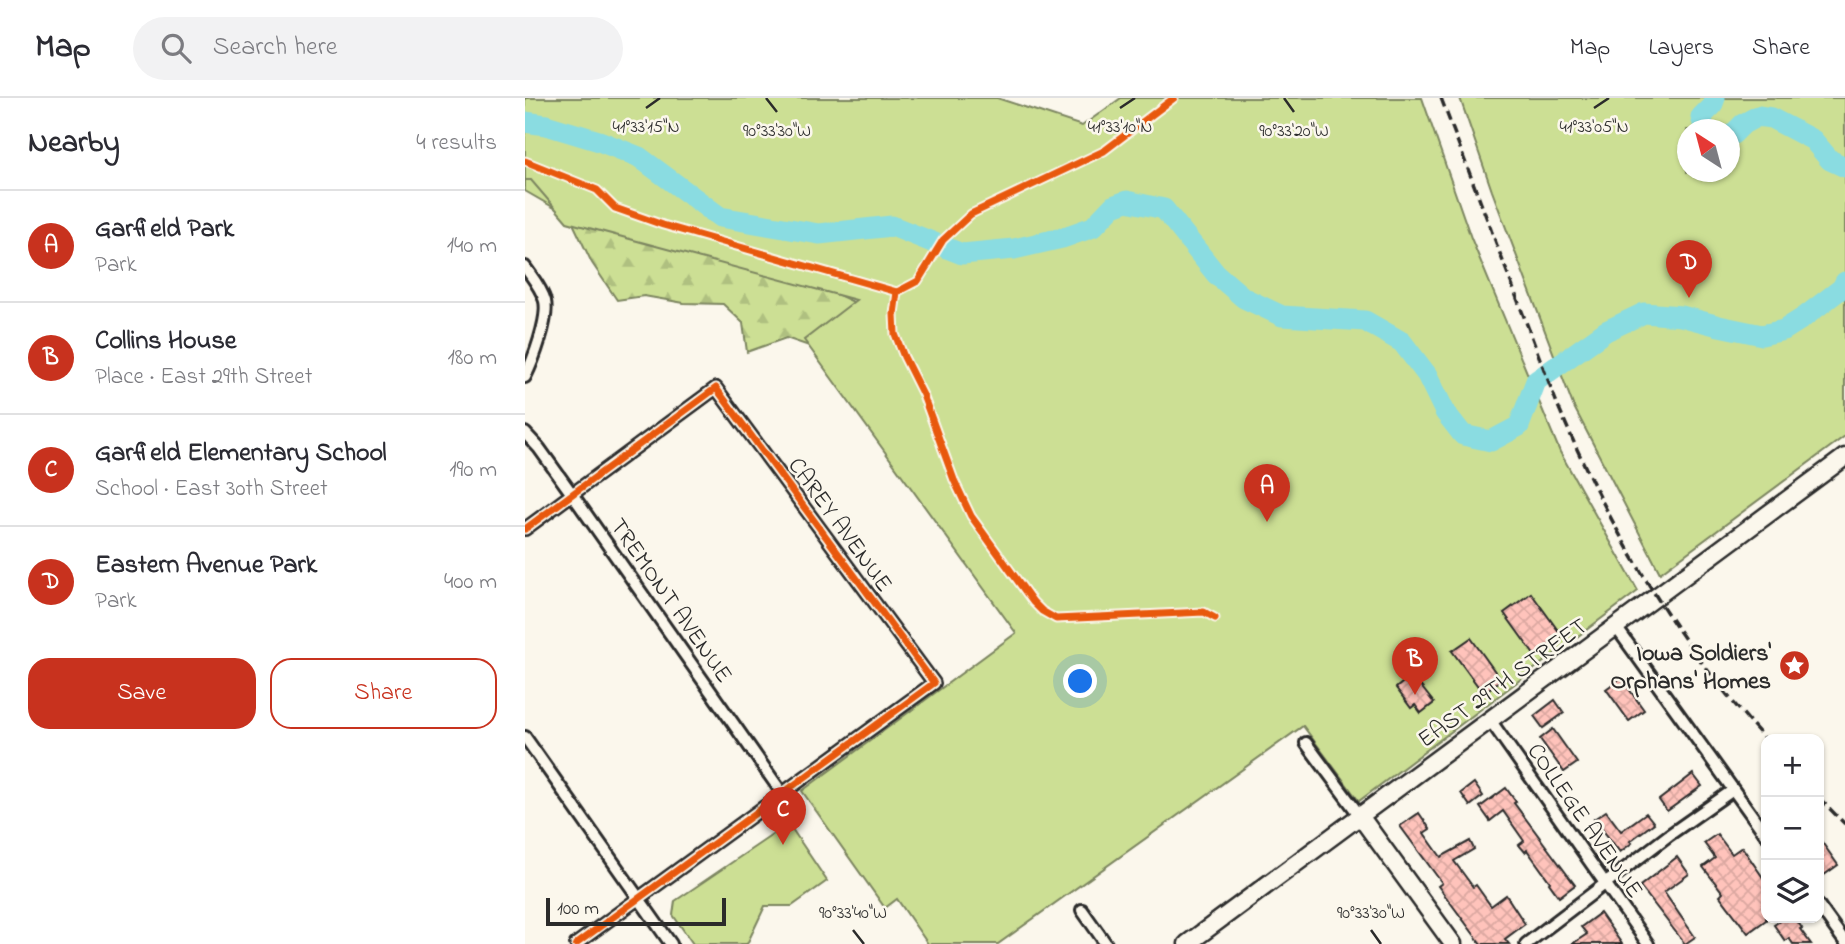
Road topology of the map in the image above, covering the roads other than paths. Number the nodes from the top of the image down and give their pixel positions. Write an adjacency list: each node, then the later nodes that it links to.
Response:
1 (525, 267): 2 (street)
2 (525, 377)
3 (525, 433): 5 (street, TREMONT AVENUE)
4 (1845, 457): 7 (street, EAST 29TH STREET)
5 (572, 494): 6 (street); 12 (street, TREMONT AVENUE); 12 (street, CAREY AVENUE)
6 (525, 529)
7 (1616, 627): 8 (street, EAST 29TH STREET); 11 (street)
8 (1490, 720): 13 (street, EAST 29TH STREET); 15 (street, COLLEGE AVENUE)
9 (525, 737): 16 (street)
10 (1306, 743): 13 (street)
11 (1733, 790): 14 (street); 15 (street)
12 (782, 793): 16 (street)
13 (1360, 816): 23 (street, EAST 29TH STREET); 24 (street)
14 (1761, 828)
15 (1605, 884): 25 (street); 26 (street, COLLEGE AVENUE)
16 (639, 898): 20 (street); 21 (street)
17 (1082, 910): 22 (street)
18 (1824, 913): 19 (street)
19 (1845, 942)
20 (576, 944)
21 (671, 944)
22 (1106, 944)
23 (1187, 944)
24 (1453, 944)
25 (1526, 944)
26 (1648, 944)

